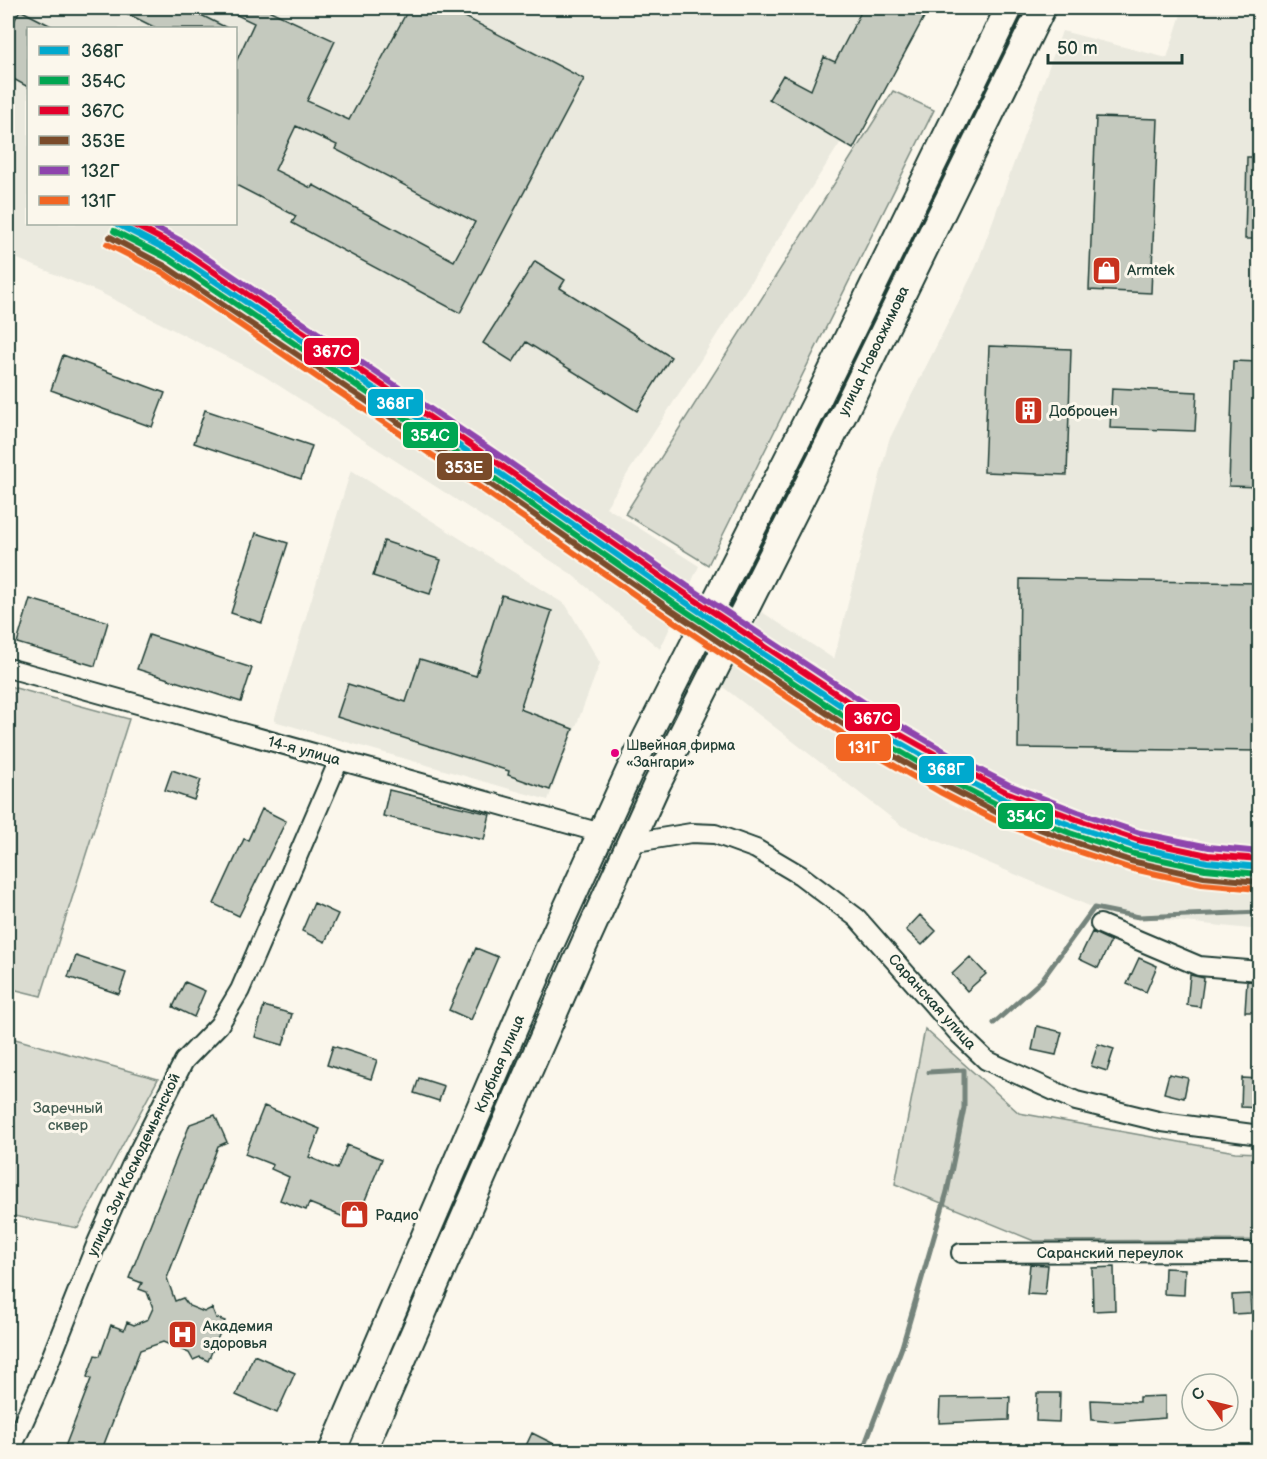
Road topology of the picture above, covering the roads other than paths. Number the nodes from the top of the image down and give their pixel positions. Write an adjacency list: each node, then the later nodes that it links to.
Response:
1 (1009, 8): 4 (main road, улица Новоажимова)
2 (1042, 8): 5 (main road, улица Новоажимова)
3 (8, 668): 6 (street, 14-я улица)
4 (676, 680): 7 (main road, Клубная улица)
5 (702, 693): 8 (main road, Клубная улица)
6 (339, 760): 7 (street, 14-я улица); 14 (street, улица Зои Космодемьянской)
7 (601, 833): 8 (main road); 15 (main road, Клубная улица)
8 (630, 843): 11 (street, Саранская улица); 16 (main road, Клубная улица)
9 (1100, 924): 10 (street)
10 (1260, 971)
11 (1260, 1135)
12 (1260, 1252): 13 (street, Саранский переулок)
13 (961, 1253)
14 (9, 1452)
15 (332, 1452)
16 (362, 1452)

